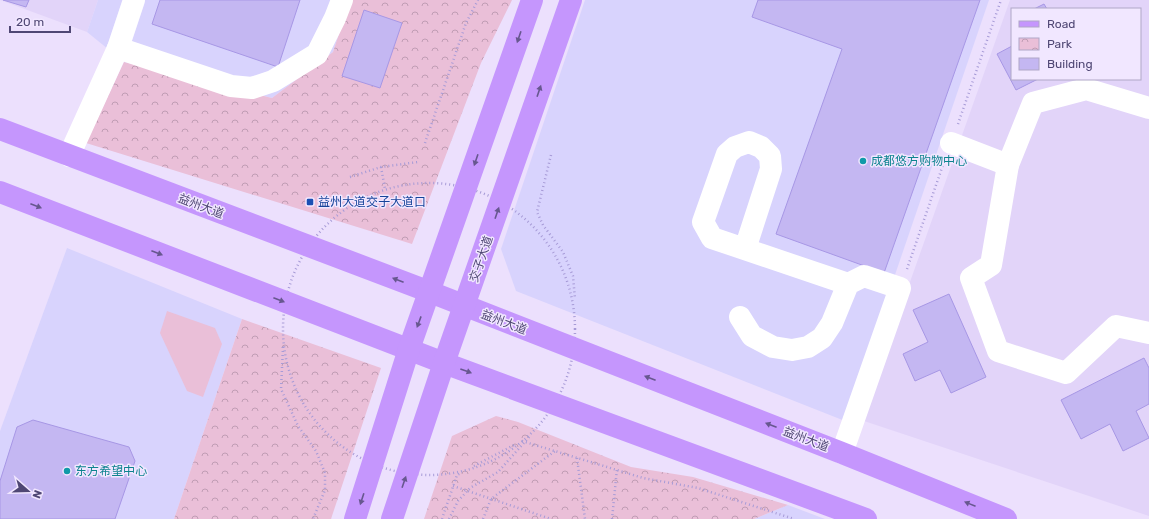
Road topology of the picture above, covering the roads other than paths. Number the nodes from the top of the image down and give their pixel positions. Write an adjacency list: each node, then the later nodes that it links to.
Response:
1 (134, 0): 5 (street)
2 (342, 0): 5 (street)
3 (532, 0): 14 (main road, one-way to 14)
4 (571, 0): 15 (main road, 交子大道, one-way to 4)
5 (118, 48): 9 (street)
6 (1149, 108): 10 (street)
7 (0, 129): 9 (main road, 益州大道)
8 (951, 143): 10 (street)
9 (70, 156): 14 (main road, 益州大道, one-way to 9)
10 (1008, 165): 17 (street)
11 (0, 192): 18 (main road, one-way to 18)
12 (745, 249): 13 (street)
13 (848, 284): 16 (street); 20 (street)
14 (430, 292): 15 (main road, 益州大道); 18 (main road, one-way to 18)
15 (464, 306): 19 (main road, 交子大道); 20 (main road, 益州大道, one-way to 15)
16 (740, 317)
17 (1149, 333)
18 (409, 349): 19 (main road); 21 (main road, one-way to 21)
19 (444, 363): 22 (main road, 交子大道, one-way to 19); 23 (main road, one-way to 23)
20 (842, 453): 24 (main road, 益州大道, one-way to 20)
21 (355, 519)
22 (392, 519)
23 (866, 519)
24 (1006, 519)

